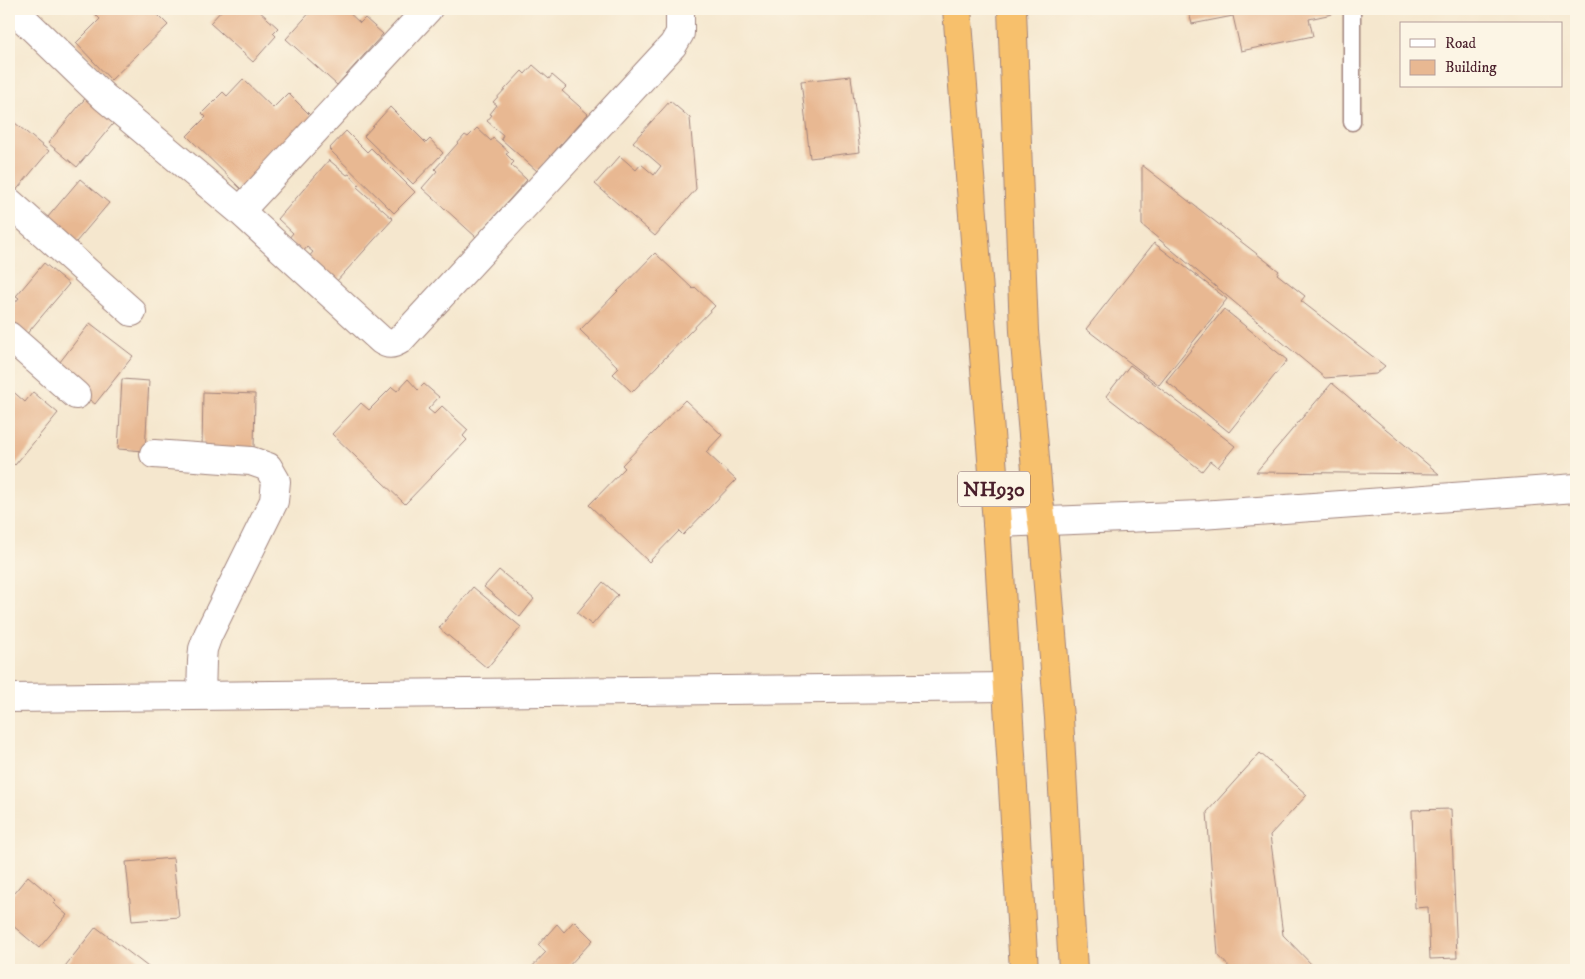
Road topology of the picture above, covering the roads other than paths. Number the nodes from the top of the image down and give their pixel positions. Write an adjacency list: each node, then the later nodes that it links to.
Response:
1 (12, 9): 9 (street)
2 (428, 9): 9 (street)
3 (680, 9): 9 (street)
4 (957, 9): 16 (highway, NH930)
5 (1012, 9): 15 (highway, NH930)
6 (1352, 9): 7 (lane)
7 (1352, 122)
8 (9, 202): 10 (street)
9 (240, 211)
10 (132, 312)
11 (9, 336): 12 (street)
12 (76, 395)
13 (154, 454): 18 (street)
14 (1576, 488): 15 (street)
15 (1042, 521): 16 (street); 21 (highway, NH930)
16 (997, 523): 17 (highway, NH930)
17 (1007, 687): 18 (street); 20 (highway, NH930)
18 (201, 696): 19 (street)
19 (13, 704)
20 (1024, 970)
21 (1073, 970)

